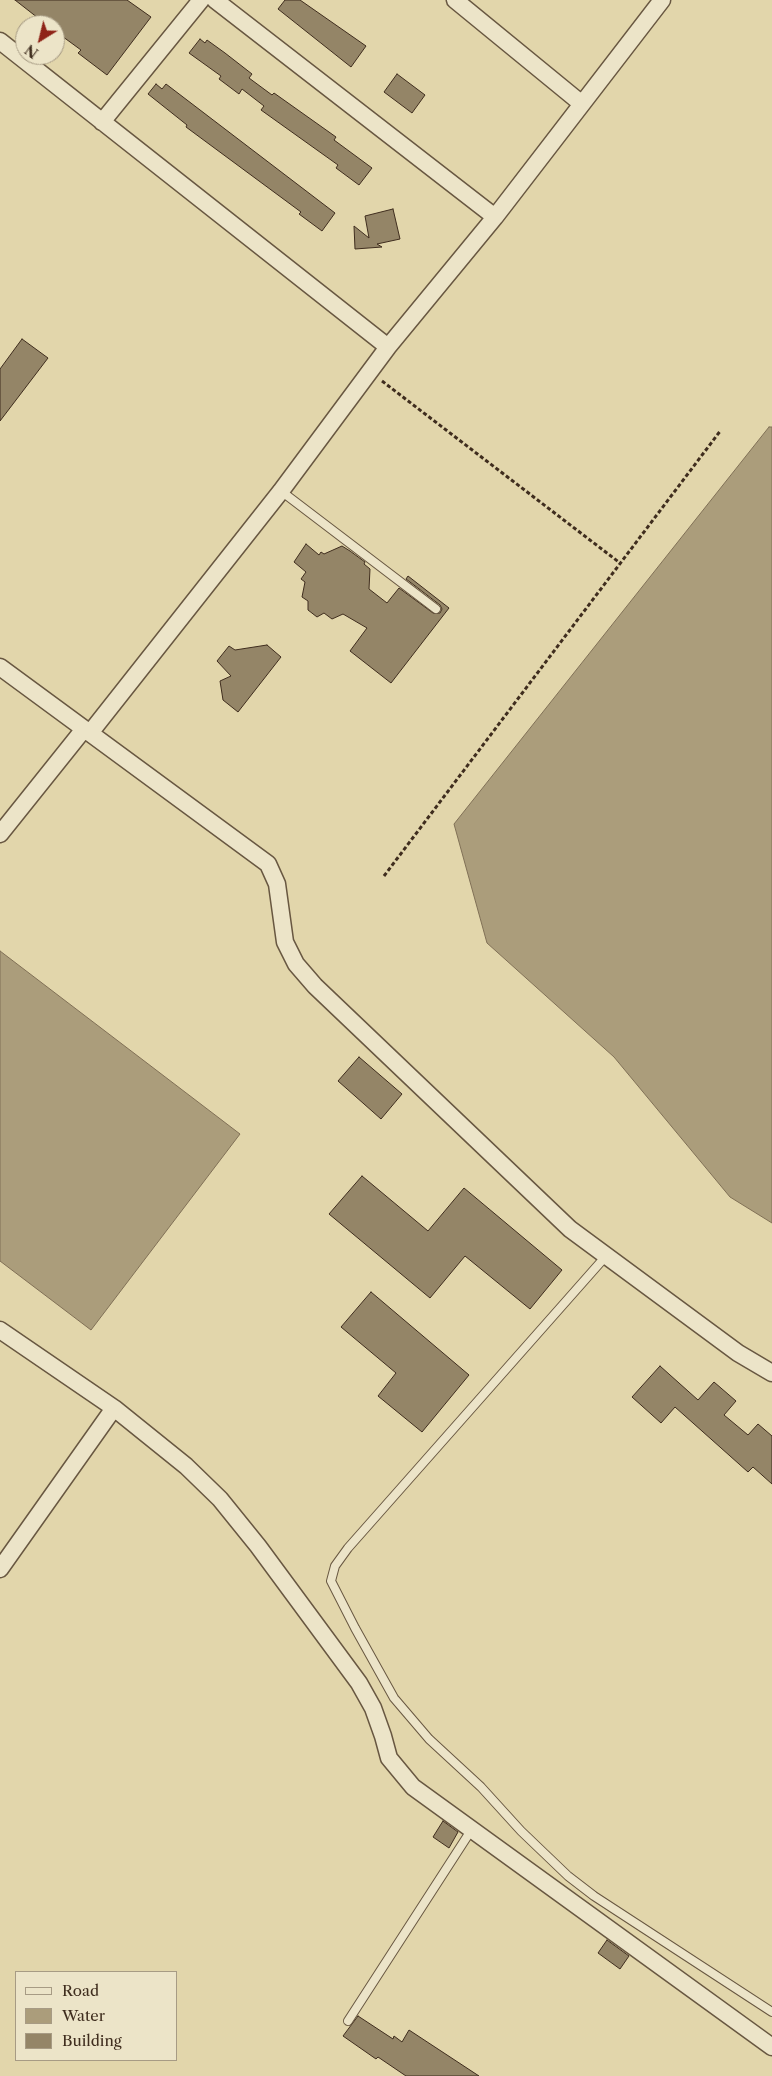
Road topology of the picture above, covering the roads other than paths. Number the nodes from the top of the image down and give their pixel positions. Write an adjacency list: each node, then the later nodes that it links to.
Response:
1 (215, 0): 8 (street)
2 (455, 0): 6 (street)
3 (662, 0): 6 (street)
4 (192, 3): 7 (street)
5 (0, 41): 7 (street)
6 (582, 104): 8 (street)
7 (102, 122): 9 (street)
8 (495, 217): 9 (street)
9 (388, 347): 10 (street)
10 (281, 491): 11 (lane); 13 (street)
11 (436, 609)
12 (0, 667): 13 (street)
13 (87, 731): 14 (street); 15 (street)
14 (0, 834)
15 (606, 1256): 17 (street); 21 (lane)
16 (0, 1330): 18 (street)
17 (772, 1373)
18 (114, 1408): 19 (street); 20 (street)
19 (0, 1569)
20 (472, 1829): 22 (lane); 23 (street)
21 (772, 2012)
22 (348, 2021)
23 (772, 2047)

